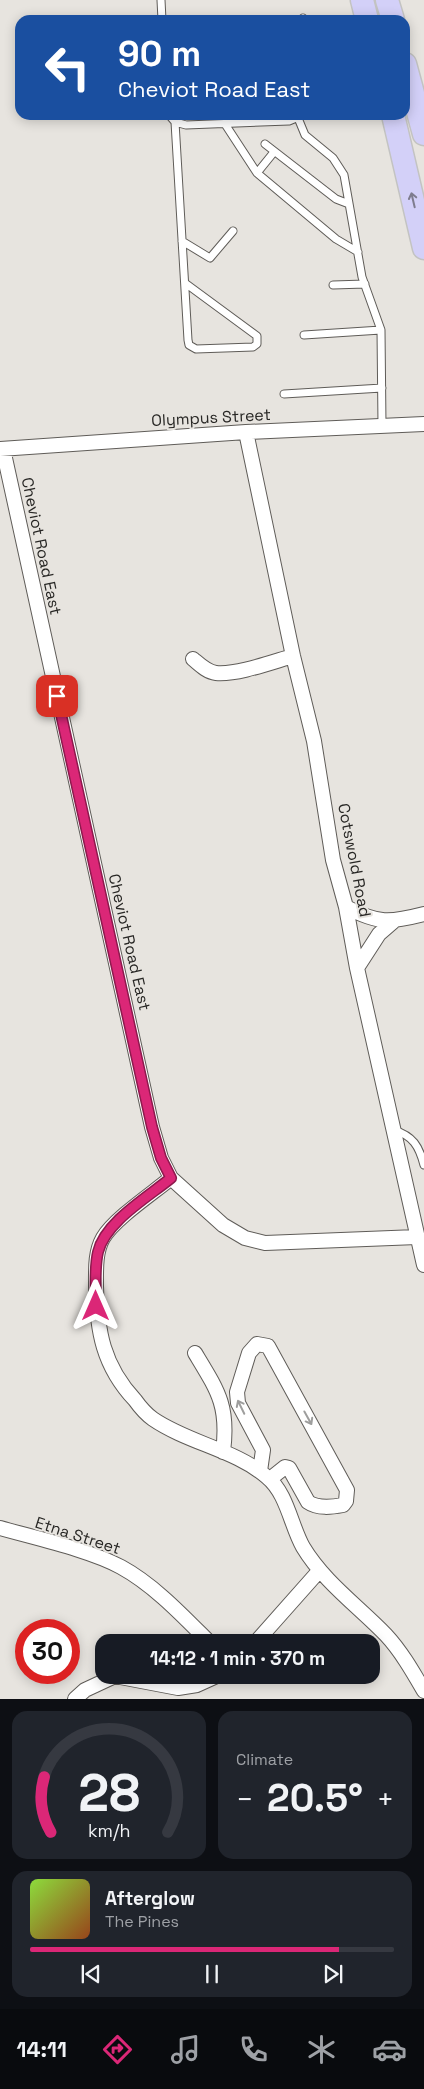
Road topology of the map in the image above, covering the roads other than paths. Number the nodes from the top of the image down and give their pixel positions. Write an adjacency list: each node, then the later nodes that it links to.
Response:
1 (161, 0): 3 (lane)
2 (362, 0): 4 (main road)
3 (162, 15)
4 (366, 15)
5 (410, 82): 11 (main road)
6 (290, 120): 10 (lane)
7 (300, 120): 15 (lane)
8 (395, 120): 18 (main road, one-way to 8)
9 (175, 122): 10 (lane); 17 (lane)
10 (225, 124): 14 (lane)
11 (424, 134)
12 (265, 144): 13 (lane)
13 (274, 152): 14 (lane); 15 (lane)
14 (257, 173): 19 (lane)
15 (349, 204): 19 (lane)
16 (233, 230): 17 (lane)
17 (182, 241): 20 (lane)
18 (424, 248)
19 (358, 252): 21 (lane)
20 (185, 282): 20 (lane)
21 (365, 284): 22 (lane); 23 (lane)
22 (333, 285)
23 (381, 330): 24 (lane); 25 (lane)
24 (304, 334)
25 (382, 388): 26 (lane); 28 (lane)
26 (284, 394)
27 (424, 424): 28 (street, Olympus Street)
28 (382, 425): 29 (street, Olympus Street)
29 (246, 432): 30 (street, Olympus Street); 31 (street, Cotswold Road)
30 (1, 449): 39 (street, Cheviot Road East)
31 (293, 656): 32 (street); 33 (street, Cotswold Road)
32 (193, 659)
33 (346, 907): 35 (street); 36 (street, Cotswold Road)
34 (424, 914): 35 (street)
35 (394, 922): 36 (street)
36 (356, 968): 37 (street, Cotswold Road)
37 (393, 1130): 38 (lane); 40 (street, Cotswold Road)
38 (424, 1165)
39 (171, 1178): 40 (street, Cheviot Road East); 43 (street)
40 (417, 1237): 41 (street, Cotswold Road)
41 (424, 1265)
42 (195, 1353): 43 (street)
43 (223, 1452): 44 (street)
44 (265, 1475): 44 (street, one-way to 44); 46 (street)
45 (0, 1528): 47 (street, Etna Street)
46 (320, 1571): 48 (street); 52 (street)
47 (200, 1634)
48 (263, 1634)
49 (97, 1684): 53 (street)
50 (157, 1684): 51 (street)
51 (199, 1684)
52 (424, 1691)
53 (75, 1699)

